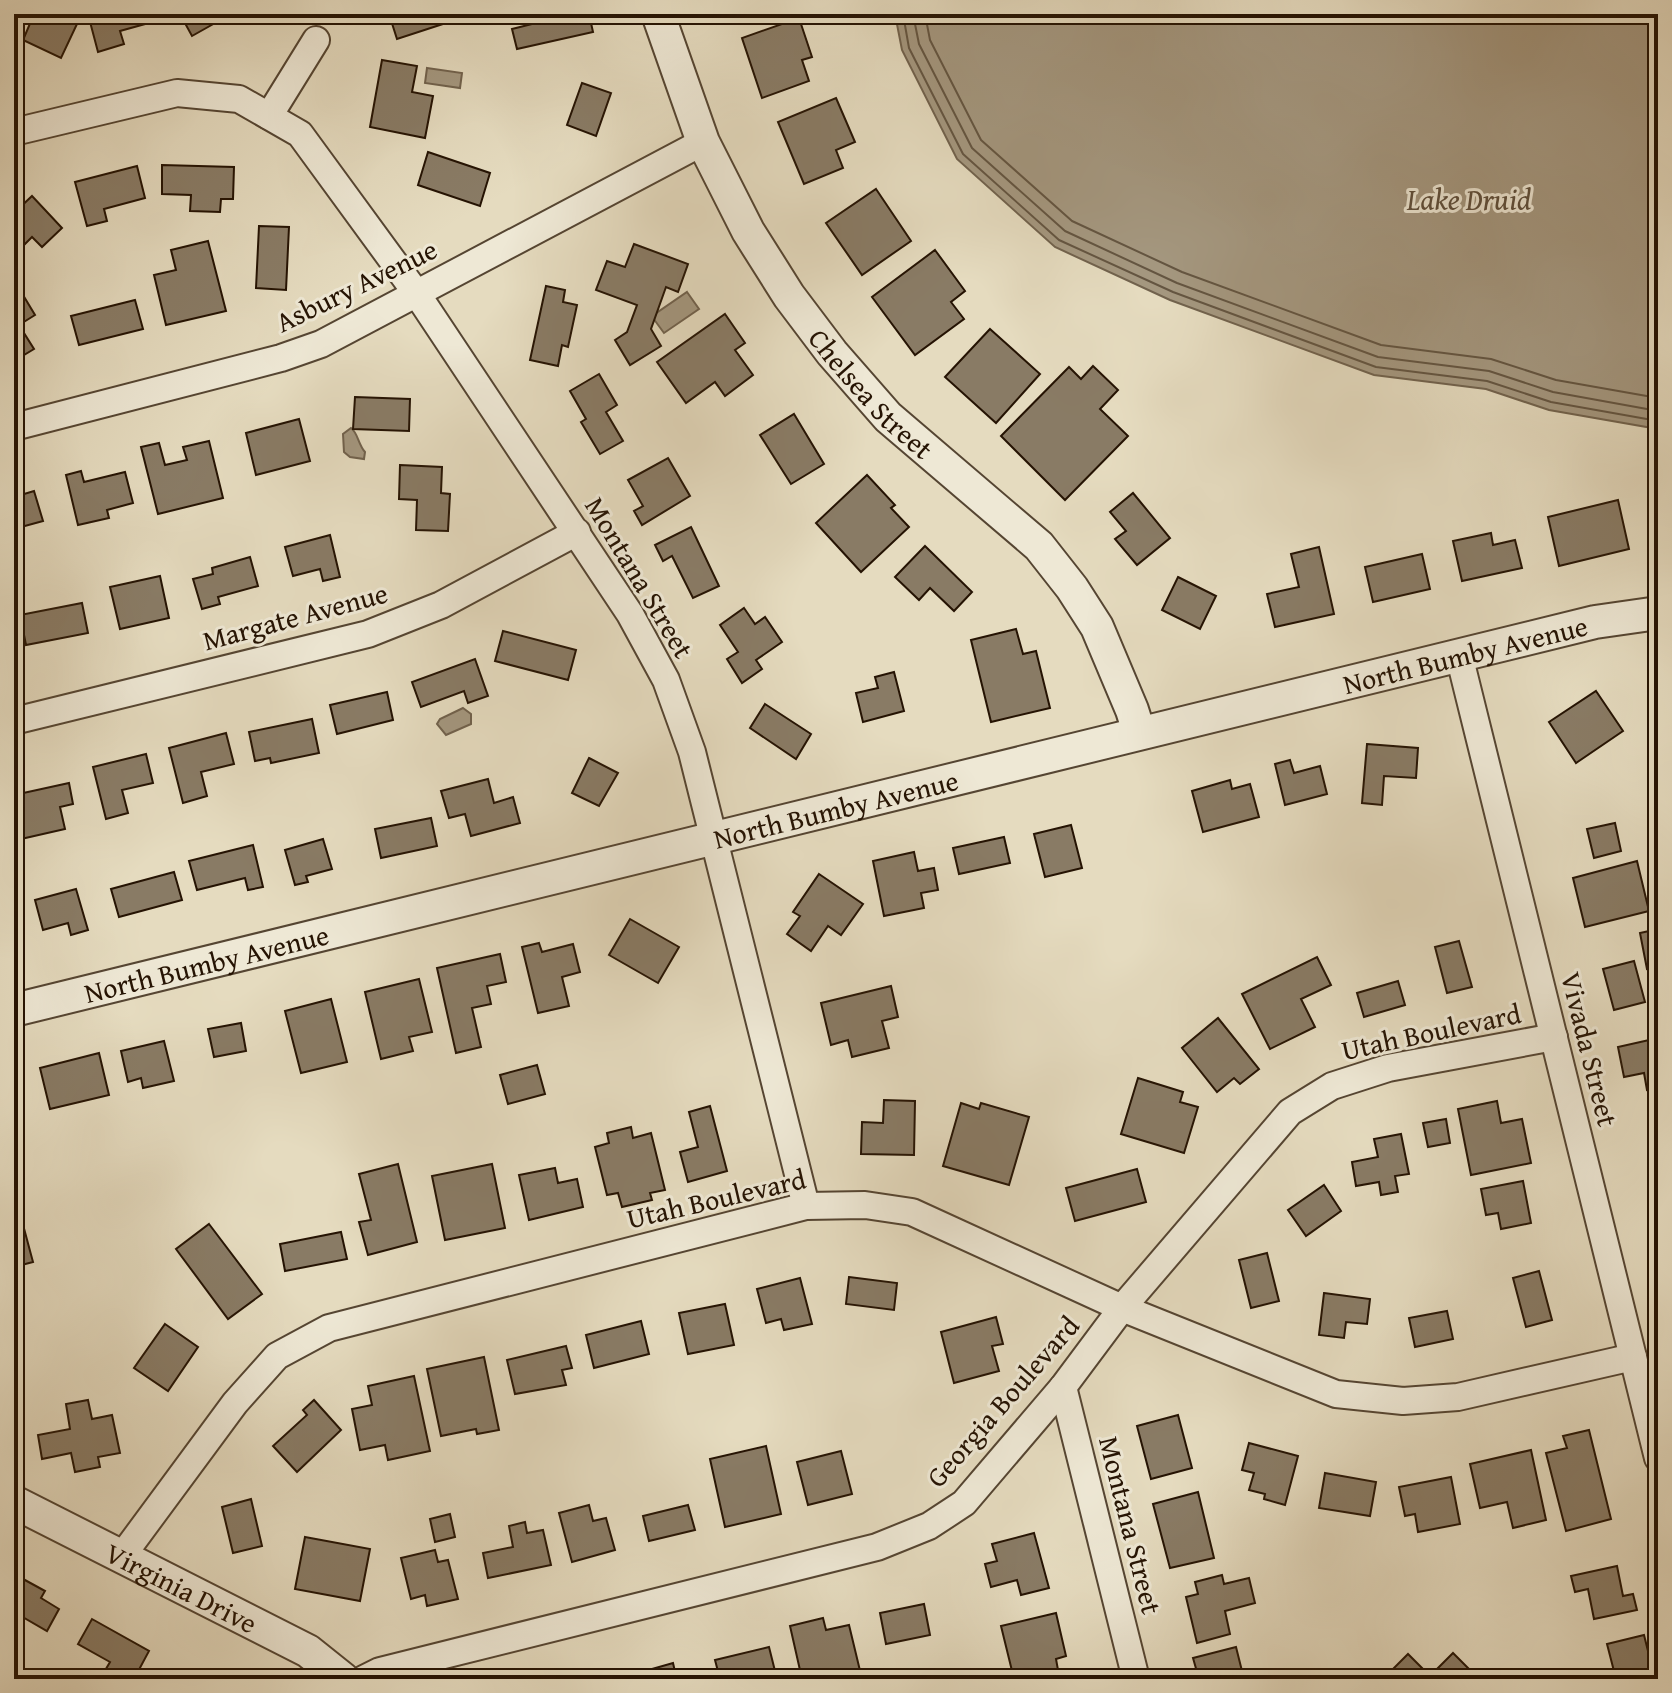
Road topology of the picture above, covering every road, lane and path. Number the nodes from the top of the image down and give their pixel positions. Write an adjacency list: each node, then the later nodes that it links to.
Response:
1 (658, 14): 5 (street, Chelsea Street)
2 (316, 40): 3 (street)
3 (269, 116): 4 (street, Montana Street); 6 (street, Montana Street)
4 (14, 132)
5 (703, 142): 6 (street, Asbury Avenue); 12 (street, Chelsea Street)
6 (417, 294): 7 (street, Asbury Avenue); 8 (street, Montana Street)
7 (14, 427)
8 (577, 532): 11 (street, Margate Avenue); 13 (street, Montana Street)
9 (1658, 613): 10 (street, North Bumby Avenue)
10 (1459, 655): 12 (street, North Bumby Avenue); 15 (street, Vivada Street)
11 (14, 721)
12 (1139, 732): 13 (street, North Bumby Avenue)
13 (715, 838): 14 (street, North Bumby Avenue); 16 (street, Montana Street)
14 (14, 1010)
15 (1554, 1037): 17 (street, Utah Boulevard); 18 (street, Vivada Street)
16 (806, 1206): 17 (street, Utah Boulevard); 22 (street, Utah Boulevard)
17 (1122, 1308): 18 (street); 19 (street, Georgia Boulevard)
18 (1633, 1357): 20 (street, Vivada Street)
19 (1063, 1387): 24 (street, Georgia Boulevard); 25 (street, Montana Street)
20 (1658, 1458)
21 (14, 1502): 22 (street, Virginia Drive)
22 (122, 1556): 23 (street, Virginia Drive)
23 (343, 1679)
24 (364, 1679)
25 (1136, 1679)

